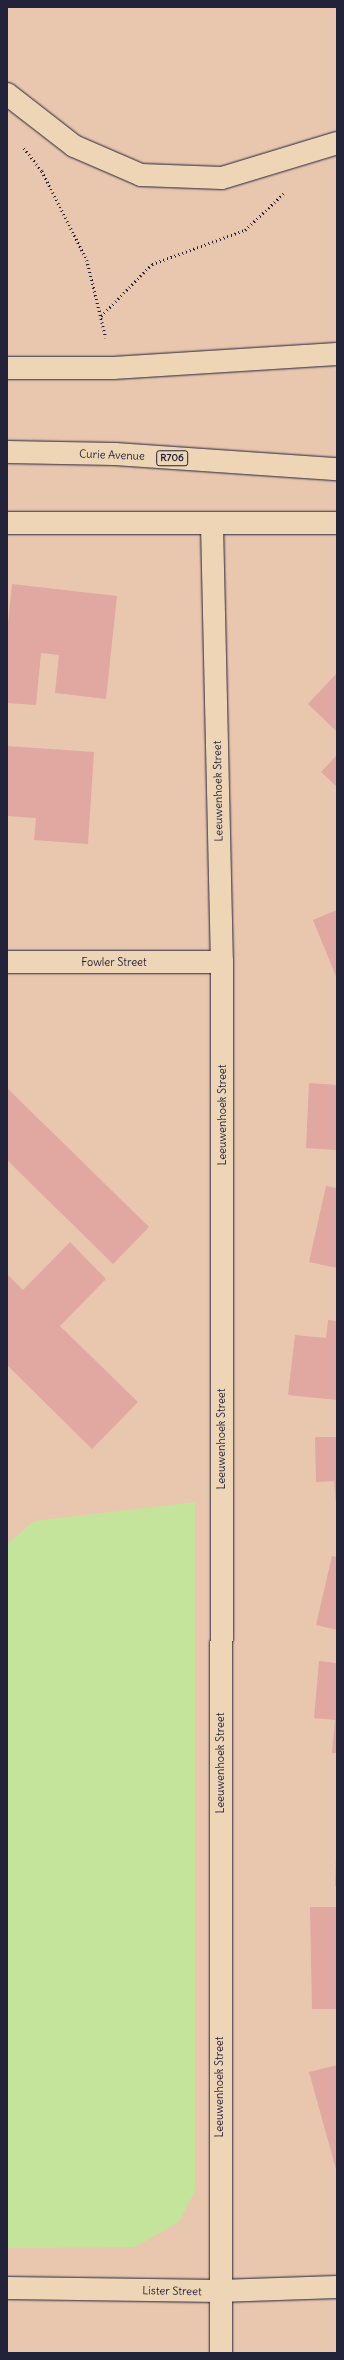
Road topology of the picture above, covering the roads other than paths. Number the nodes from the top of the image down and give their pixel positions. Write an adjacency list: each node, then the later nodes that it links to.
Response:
1 (7, 94): 2 (street)
2 (337, 143)
3 (337, 354): 4 (street)
4 (7, 368)
5 (7, 452): 6 (street, Curie Avenue / R706)
6 (337, 469)
7 (7, 523): 9 (street)
8 (337, 524): 9 (street)
9 (212, 525): 11 (street, Leeuwenhoek Street)
10 (7, 962): 11 (street, Fowler Street)
11 (222, 962): 14 (street, Leeuwenhoek Street)
12 (337, 2287): 14 (street, Lister Street)
13 (7, 2288): 14 (street, Lister Street)
14 (219, 2291): 15 (street, Leeuwenhoek Street)
15 (221, 2353)

